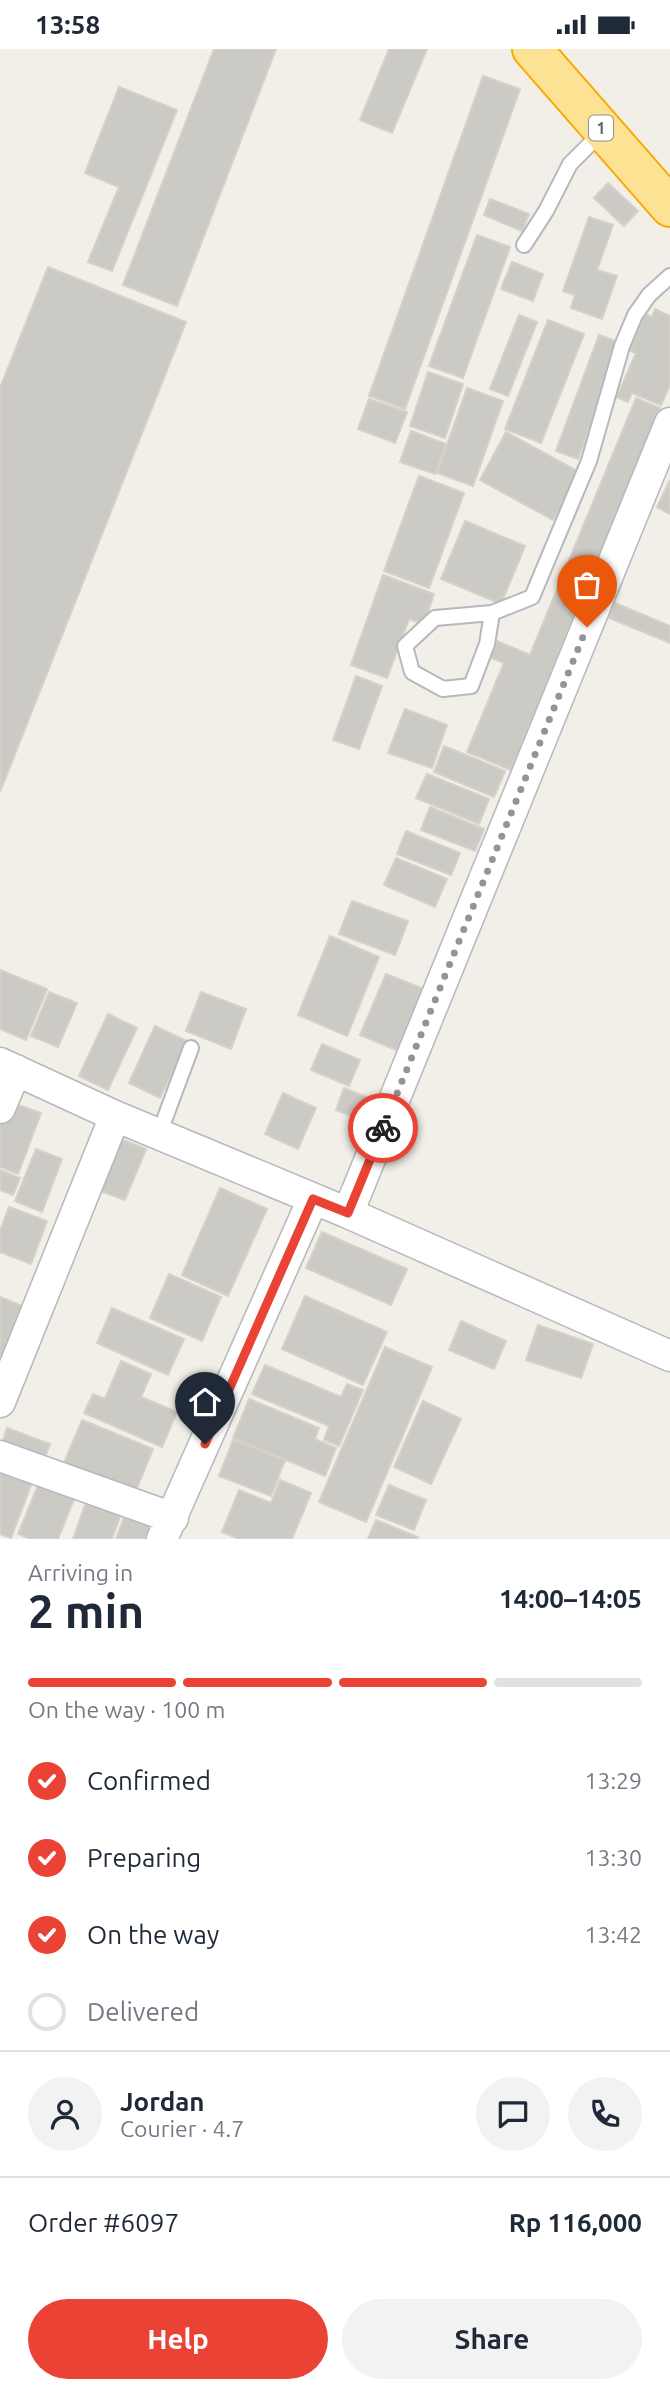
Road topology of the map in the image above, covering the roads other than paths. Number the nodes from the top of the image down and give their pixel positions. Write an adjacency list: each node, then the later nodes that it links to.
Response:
1 (532, 49): 3 (highway, 1)
2 (561, 49): 4 (highway, 1)
3 (604, 130): 5 (highway, 1); 6 (lane)
4 (670, 173)
5 (670, 207)
6 (524, 244)
7 (670, 275): 9 (lane)
8 (670, 423): 16 (street)
9 (492, 613): 9 (lane)
10 (191, 1048): 14 (lane)
11 (8, 1066): 12 (street); 13 (street)
12 (0, 1108)
13 (115, 1116): 14 (street); 18 (street)
14 (159, 1134): 15 (street)
15 (313, 1199): 16 (street); 20 (street)
16 (348, 1213): 17 (street)
17 (670, 1356)
18 (0, 1402)
19 (0, 1456): 20 (street)
20 (167, 1528)

